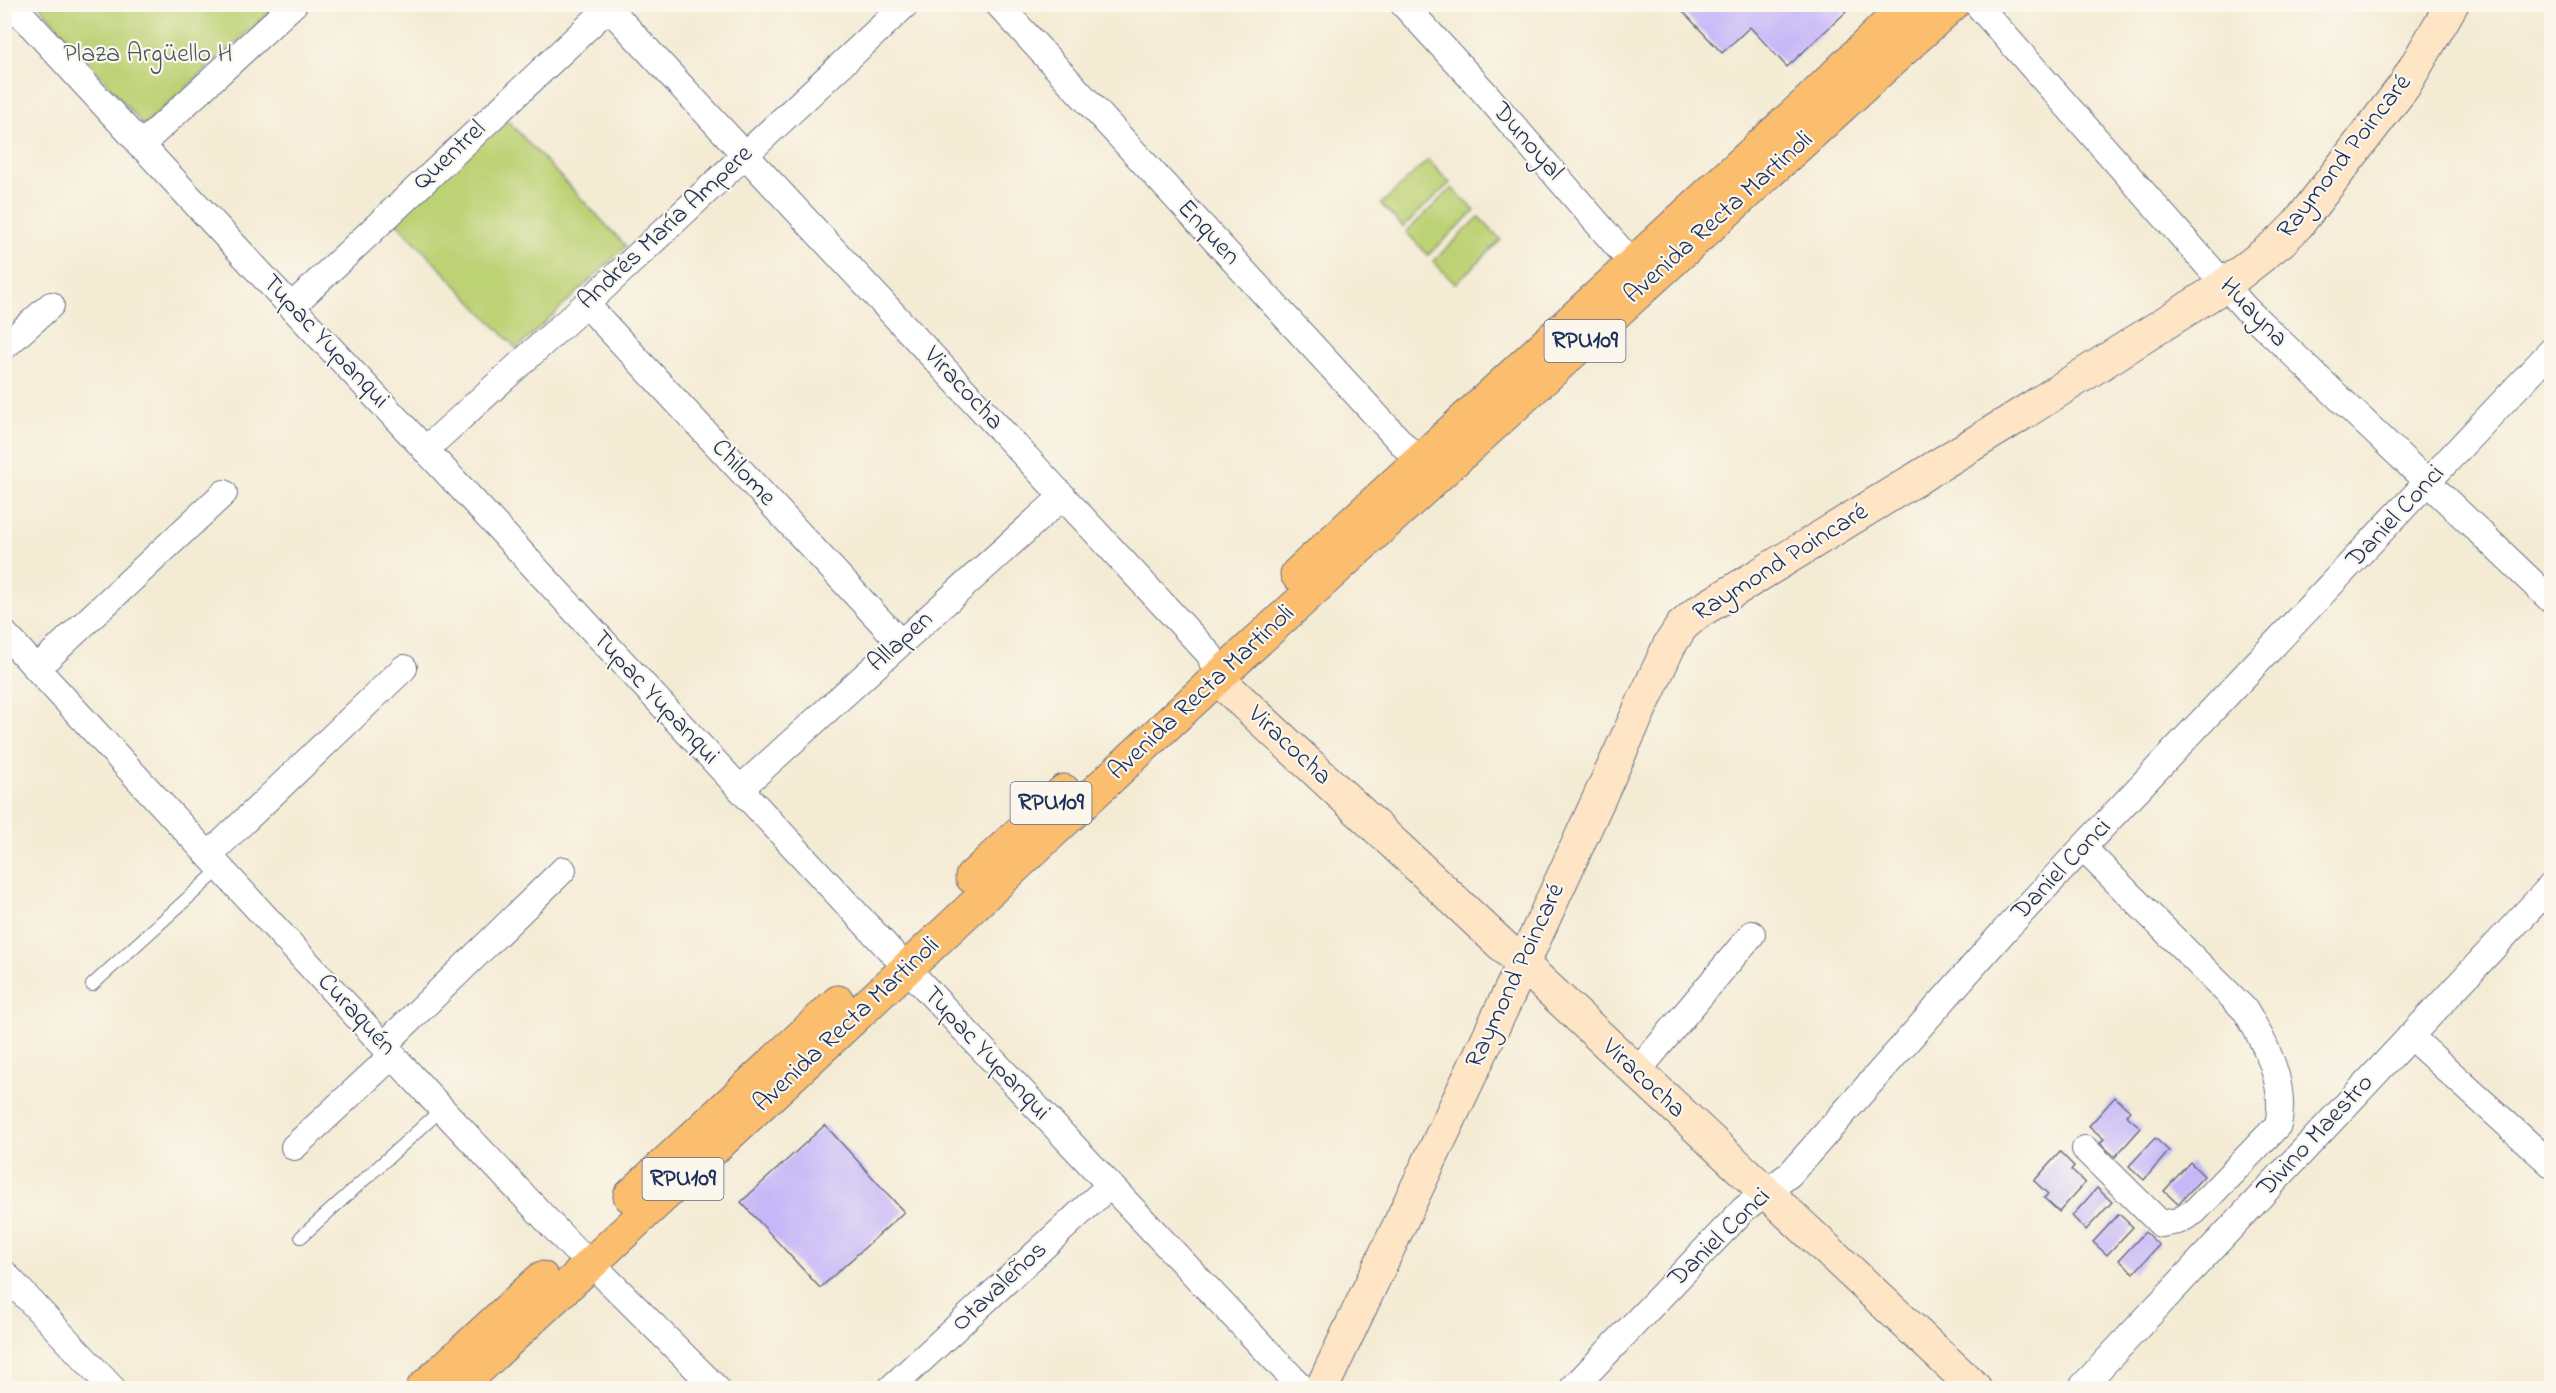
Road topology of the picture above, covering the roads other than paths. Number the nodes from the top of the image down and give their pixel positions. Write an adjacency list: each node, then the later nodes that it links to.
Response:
1 (12, 4): 13 (street, Tupac Yupanqui)
2 (294, 4): 13 (street)
3 (906, 4): 14 (street, Andrés María Ampere)
4 (998, 4): 23 (street, Enquen)
5 (1403, 4): 15 (street, Dunoyal)
6 (1908, 4): 15 (main road, Avenida Recta Martinoli / RPU109)
7 (1935, 4): 12 (main road)
8 (1953, 4): 12 (main road, Avenida Recta Martinoli / RPU109)
9 (1977, 4): 16 (street, Huayna)
10 (2452, 4): 16 (street, Raymond Poincaré)
11 (607, 6): 14 (street, Viracocha); 19 (street, Quentrel)
12 (1875, 76): 15 (main road, Avenida Recta Martinoli / RPU109)
13 (140, 146): 19 (street, Tupac Yupanqui)
14 (743, 155): 17 (street, Andrés María Ampere); 26 (street, Viracocha)
15 (1640, 273): 23 (main road, Avenida Recta Martinoli / RPU109); 30 (main road, Avenida Recta Martinoli / RPU109)
16 (2226, 285): 24 (street, Huayna); 40 (street, Raymond Poincaré)
17 (585, 304): 22 (street, Andrés María Ampere); 29 (street, Chilome)
18 (51, 305): 20 (street)
19 (292, 306): 22 (street, Tupac Yupanqui)
20 (4, 347)
21 (2552, 350): 24 (street, Daniel Conci)
22 (426, 450): 33 (street, Tupac Yupanqui)
23 (1419, 462): 30 (main road, Avenida Recta Martinoli / RPU109)
24 (2428, 483): 27 (street, Huayna); 34 (street, Daniel Conci)
25 (224, 493): 31 (street)
26 (1063, 496): 29 (street, Allapen); 30 (street, Viracocha)
27 (2552, 601)
28 (4, 633): 31 (street, Curaquén)
29 (900, 642): 33 (street, Allapen)
30 (1213, 666): 39 (main road, Avenida Recta Martinoli / RPU109); 40 (street, Viracocha)
31 (37, 668): 35 (street, Curaquén)
32 (404, 668): 35 (street)
33 (740, 789): 39 (street, Tupac Yupanqui)
34 (2083, 848): 47 (street); 50 (street, Daniel Conci)
35 (215, 862): 41 (lane); 43 (street, Curaquén)
36 (562, 870): 43 (street)
37 (2552, 885): 42 (street, Divino Maestro)
38 (1752, 934): 44 (street)
39 (899, 960): 49 (street, Tupac Yupanqui); 52 (main road, Avenida Recta Martinoli / RPU109)
40 (1522, 966): 44 (street, Viracocha); 60 (street, Raymond Poincaré)
41 (92, 985)
42 (2410, 1036): 48 (street); 63 (street, Divino Maestro)
43 (388, 1050): 45 (street, Curaquén); 46 (street)
44 (1636, 1073): 50 (street, Viracocha)
45 (442, 1109): 51 (lane); 52 (street, Curaquén)
46 (294, 1147)
47 (2085, 1149)
48 (2552, 1165)
49 (1109, 1186): 58 (street, Otavaleños); 59 (street, Tupac Yupanqui)
50 (1764, 1192): 61 (street, Daniel Conci); 62 (street, Viracocha)
51 (301, 1238)
52 (583, 1256): 55 (main road, Avenida Recta Martinoli / RPU109); 56 (main road, Avenida Recta Martinoli / RPU109); 57 (street, Curaquén)
53 (4, 1273): 54 (street)
54 (112, 1389)
55 (423, 1389)
56 (458, 1389)
57 (716, 1389)
58 (891, 1389)
59 (1302, 1389)
60 (1322, 1389)
61 (1573, 1389)
62 (1974, 1389)
63 (2081, 1389)

